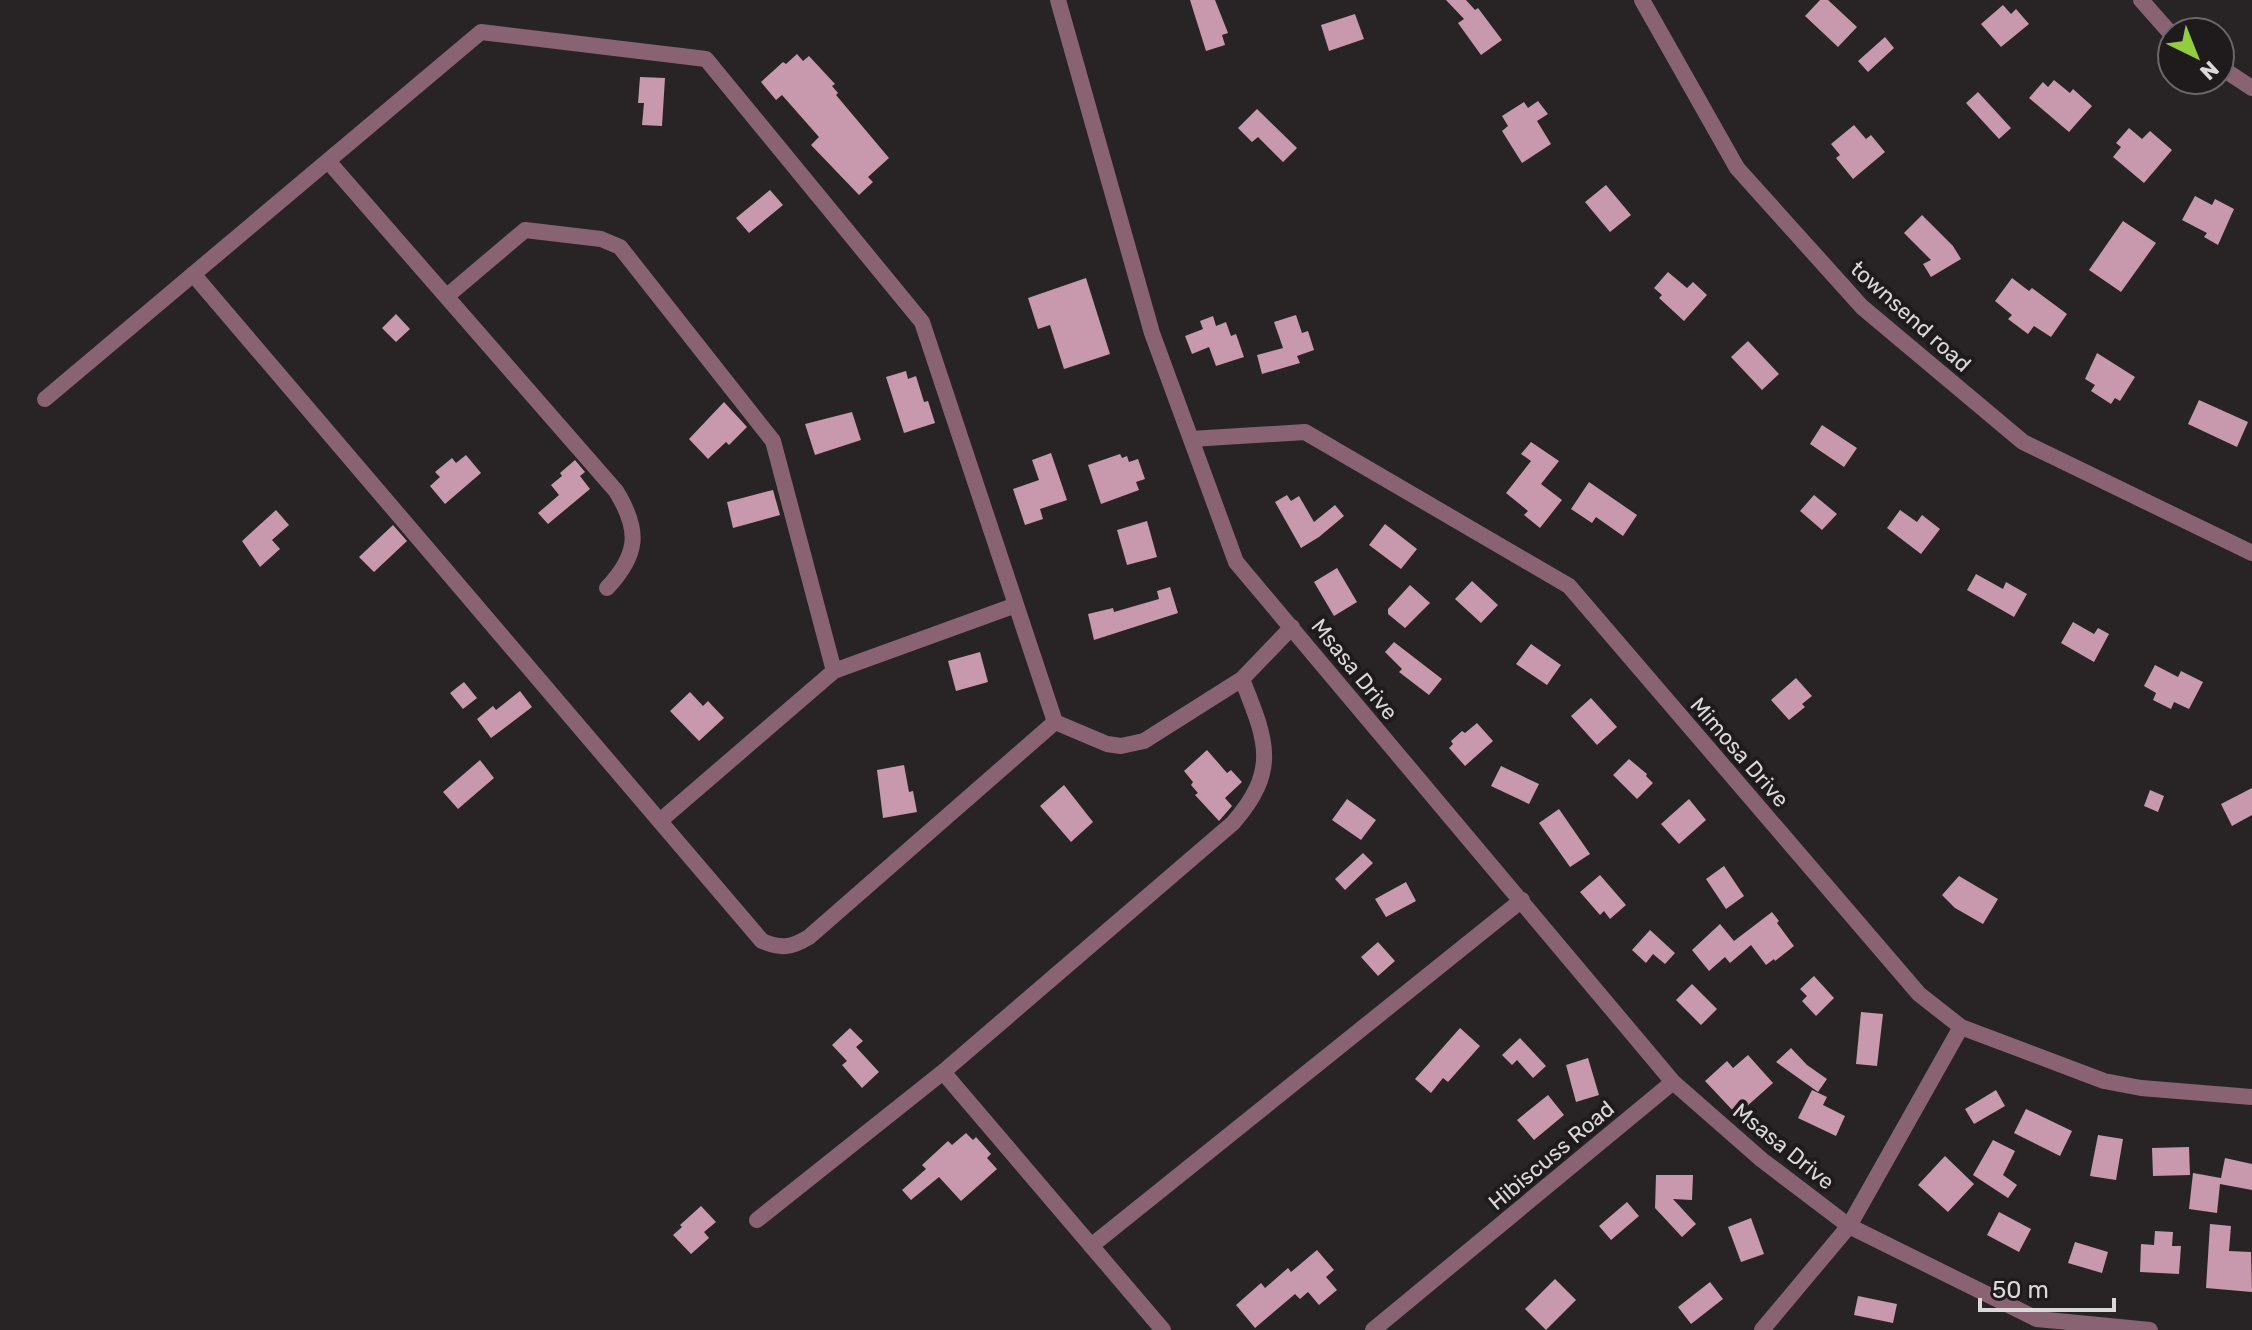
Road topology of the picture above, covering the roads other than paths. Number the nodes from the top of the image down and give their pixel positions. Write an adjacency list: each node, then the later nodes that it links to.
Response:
1 (1058, 0): 9 (street, Msasa Drive)
2 (1642, 0): 10 (street, townsend road)
3 (2141, 0): 4 (street)
4 (2156, 17)
5 (328, 161): 6 (street); 7 (street); 12 (street)
6 (193, 274): 8 (street); 17 (street)
7 (447, 296): 11 (street); 14 (street)
8 (45, 399)
9 (1191, 439): 13 (street, Msasa Drive); 19 (street, Mimosa Drive)
10 (2252, 553)
11 (607, 588)
12 (1016, 605): 14 (street); 16 (street)
13 (1292, 627): 15 (street); 18 (street, Msasa Drive)
14 (834, 671): 17 (street)
15 (1242, 679): 16 (street); 20 (street)
16 (1055, 722): 17 (street)
17 (661, 820)
18 (1522, 900): 21 (street, Msasa Drive); 25 (street)
19 (1961, 1027): 22 (street, Mimosa Drive); 24 (street)
20 (943, 1072): 23 (street); 25 (street)
21 (1673, 1082): 24 (street, Msasa Drive); 28 (street, Hibiscuss Road)
22 (2252, 1097)
23 (757, 1220)
24 (1849, 1226): 26 (street, Msasa Drive); 29 (street)
25 (1091, 1246): 27 (street)
26 (2037, 1324): 30 (street)
27 (1163, 1330)
28 (1373, 1330)
29 (1762, 1330)
30 (2150, 1330)

